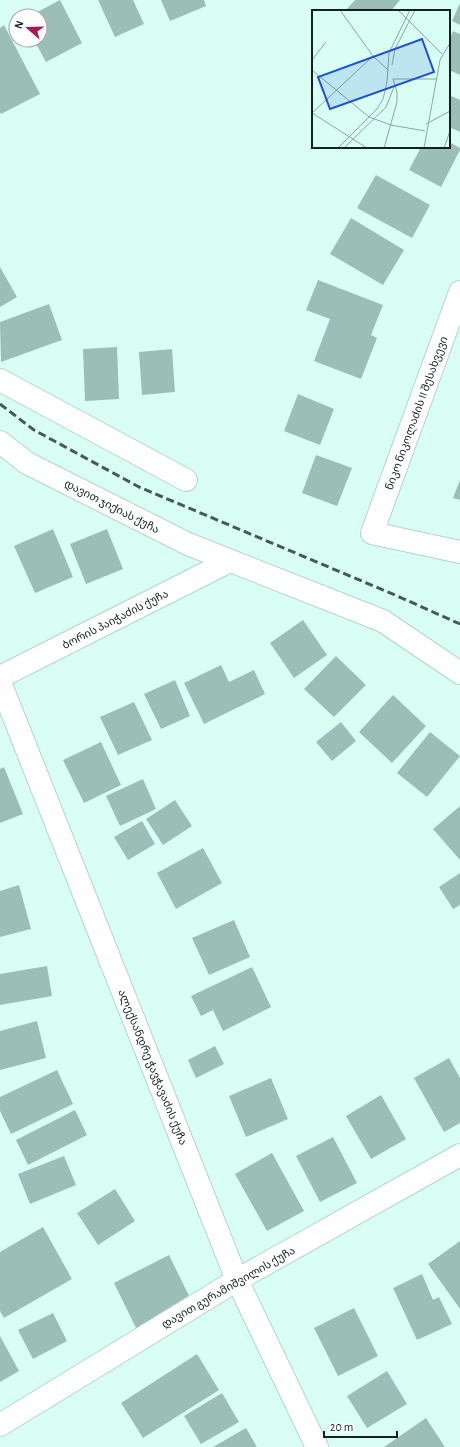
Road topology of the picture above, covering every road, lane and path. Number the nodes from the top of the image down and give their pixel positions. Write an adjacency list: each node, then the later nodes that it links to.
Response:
1 (460, 292): 5 (street, ნიკო ნიკოლაძის II შესახვევი)
2 (0, 380): 4 (street)
3 (0, 442): 6 (street, დავით ჯიქიას ქუჩა)
4 (186, 480)
5 (460, 552)
6 (230, 561): 7 (street, დავით ჯიქიას ქუჩა); 8 (street, ბორის პაიჭაძის ქუჩა)
7 (460, 673)
8 (0, 677)
9 (0, 682): 11 (street, ალექსანდრე ჭავჭავაძის ქუჩა)
10 (460, 1155): 11 (street, დავით გურამიშვილის ქუჩა)
11 (237, 1280): 12 (street, დავით გურამიშვილის ქუჩა); 13 (street, ალექსანდრე ჭავჭავაძის ქუჩა)
12 (0, 1424)
13 (317, 1447)

